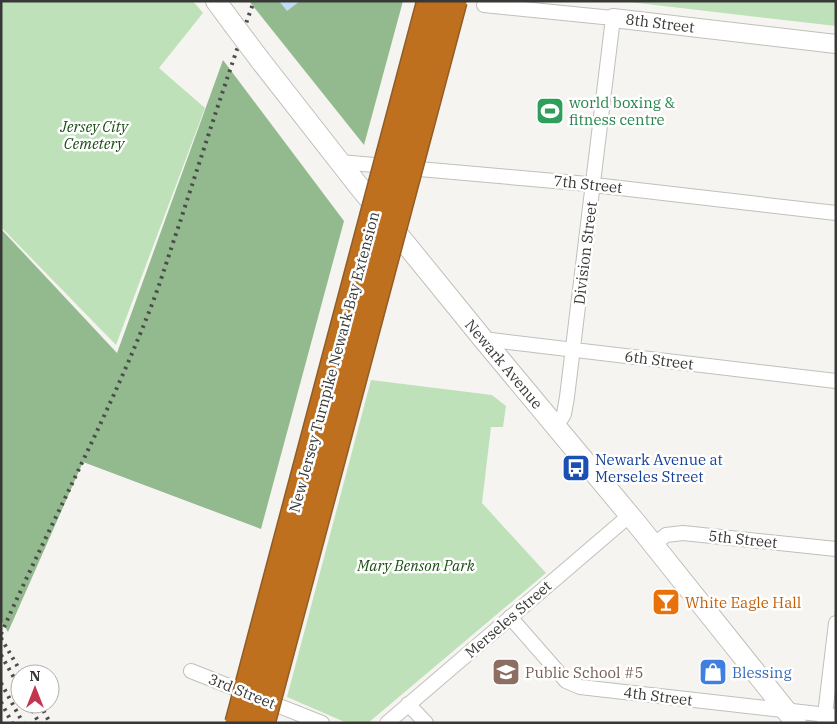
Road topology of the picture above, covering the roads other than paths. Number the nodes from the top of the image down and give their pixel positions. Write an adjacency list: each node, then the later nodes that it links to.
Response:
1 (216, 1): 7 (main road, Newark Avenue, bridge)
2 (430, 1): 24 (highway, New Jersey Turnpike Newark Bay Extension, bridge)
3 (454, 1): 25 (highway, New Jersey Turnpike Newark Bay Extension, bridge)
4 (484, 5): 5 (street, 8th Street)
5 (612, 18): 6 (street, 8th Street); 8 (street, Division Street)
6 (836, 44)
7 (340, 162): 8 (street, 7th Street); 10 (main road, Newark Avenue)
8 (593, 185): 9 (street, 7th Street); 11 (street, Division Street)
9 (836, 213)
10 (483, 340): 11 (street, 6th Street); 13 (main road, Newark Avenue)
11 (573, 350): 12 (street, 6th Street); 13 (street, Division Street)
12 (836, 381)
13 (556, 427): 14 (main road, Newark Avenue)
14 (630, 515): 15 (main road, Newark Avenue); 17 (street, Merseles Street)
15 (653, 545): 16 (street, 5th Street); 21 (main road, Newark Avenue)
16 (836, 549)
17 (510, 617): 20 (street, Merseles Street); 21 (street, 4th Street)
18 (836, 623): 22 (street)
19 (191, 671): 23 (street, 3rd Street)
20 (408, 704): 27 (street, Merseles Street); 28 (street)
21 (792, 717): 22 (street, 4th Street)
22 (828, 718)
23 (307, 720): 26 (street, 3rd Street)
24 (238, 723)
25 (262, 723)
26 (322, 723)
27 (387, 723)
28 (426, 723)

